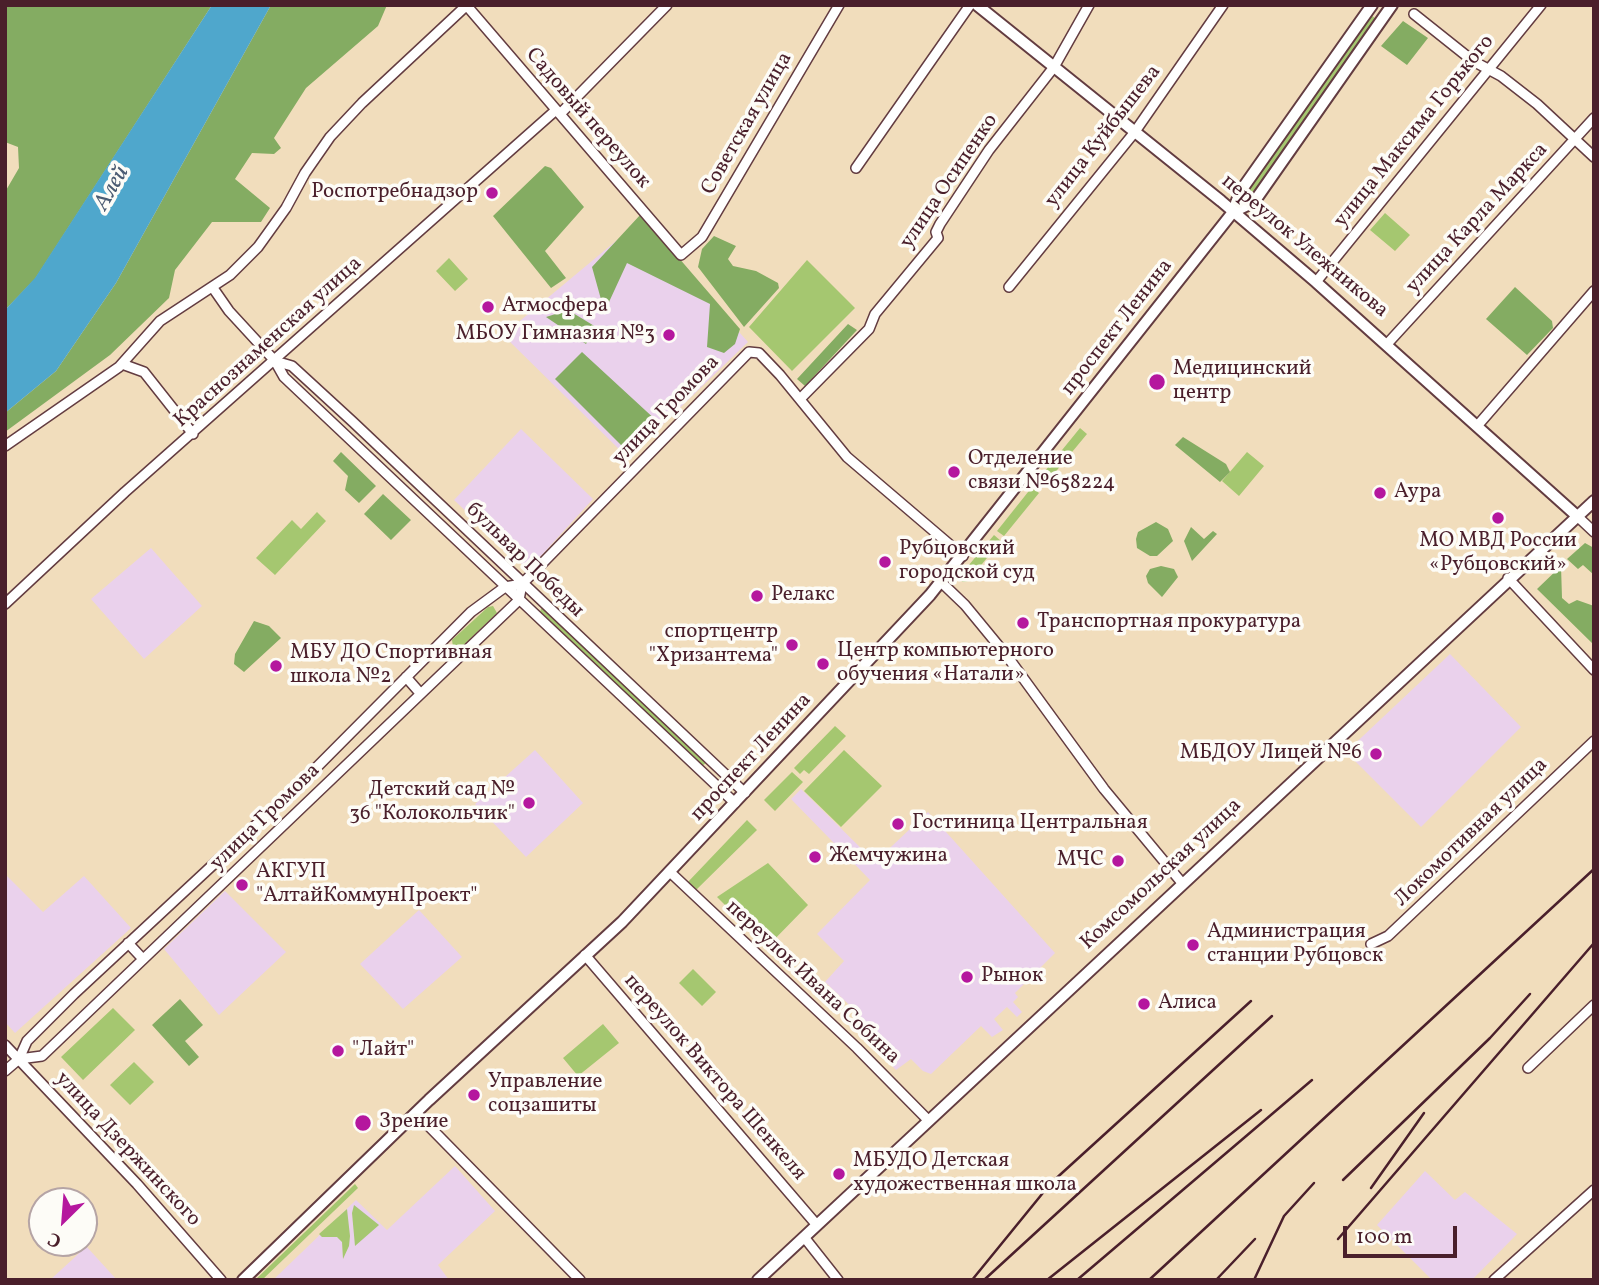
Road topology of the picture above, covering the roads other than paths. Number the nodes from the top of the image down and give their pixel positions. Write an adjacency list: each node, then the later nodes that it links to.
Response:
1 (467, 5): 14 (street, Садовый переулок); 26 (street)
2 (667, 5): 14 (street, Краснознаменская улица)
3 (839, 5): 23 (street, Советская улица)
4 (970, 5): 19 (street)
5 (977, 5): 12 (main road, переулок Улежникова)
6 (1090, 5): 12 (street, улица Осипенко)
7 (1223, 5): 16 (street, улица Куйбышева)
8 (1373, 5): 20 (main road, проспект Ленина)
9 (1392, 5): 21 (main road, проспект Ленина)
10 (1541, 5): 13 (street, улица Максима Горького)
11 (1414, 14): 13 (street)
12 (1054, 67): 16 (main road, переулок Улежникова); 31 (street, улица Осипенко)
13 (1487, 71): 17 (street); 24 (street, улица Максима Горького)
14 (558, 112): 23 (street, Садовый переулок); 29 (street, Краснознаменская улица)
15 (1594, 118): 17 (street, улица Карла Маркса)
16 (1134, 133): 22 (main road, переулок Улежникова); 25 (street, улица Куйбышева)
17 (1575, 139): 18 (street); 28 (street, улица Карла Маркса)
18 (1594, 157)
19 (856, 168)
20 (1239, 195): 21 (street); 22 (main road, проспект Ленина)
21 (1252, 203): 22 (main road, проспект Ленина)
22 (1233, 212): 24 (main road, переулок Улежникова); 42 (main road, проспект Ленина)
23 (681, 255)
24 (1316, 282): 28 (main road, переулок Улежникова)
25 (1009, 286)
26 (213, 288): 29 (street, бульвар Победы); 30 (street)
27 (1594, 291): 33 (street)
28 (1388, 343): 33 (main road, переулок Улежникова)
29 (275, 361): 32 (street, бульвар Победы); 34 (street, бульвар Победы); 35 (street, Краснознаменская улица)
30 (122, 364): 35 (street); 36 (street)
31 (800, 399): 42 (street); 45 (street, улица Громова)
32 (353, 422): 34 (street); 37 (street, бульвар Победы)
33 (1478, 425): 40 (main road, переулок Улежникова)
34 (342, 433): 38 (street, бульвар Победы)
35 (193, 434): 48 (street, Краснознаменская улица)
36 (5, 446)
37 (400, 466): 38 (street); 45 (street, бульвар Победы)
38 (389, 476): 46 (street, бульвар Победы)
39 (1594, 500): 40 (main road, Комсомольская улица)
40 (1577, 516): 41 (street, переулок Улежникова); 43 (main road, Комсомольская улица)
41 (1594, 532)
42 (963, 556): 44 (main road, проспект Ленина)
43 (1508, 578): 49 (street); 60 (main road, Комсомольская улица)
44 (941, 582): 54 (main road, проспект Ленина); 60 (street)
45 (522, 584): 46 (street, улица Громова); 47 (street); 54 (street, бульвар Победы)
46 (505, 587): 47 (street, бульвар Победы); 50 (street, улица Громова)
47 (519, 600): 51 (street, улица Громова); 56 (street, бульвар Победы)
48 (5, 604)
49 (1594, 670)
50 (405, 677): 51 (street); 53 (street, улица Громова)
51 (420, 693): 55 (street, улица Громова)
52 (1594, 741): 62 (street, Локомотивная улица)
53 (302, 782): 55 (street); 57 (street, улица Громова)
54 (745, 793): 56 (main road, проспект Ленина)
55 (314, 796): 58 (street, улица Громова)
56 (735, 803): 59 (main road, проспект Ленина)
57 (224, 856): 58 (street); 61 (street, улица Громова)
58 (237, 870): 64 (street, улица Громова)
59 (671, 873): 63 (main road, проспект Ленина); 71 (street, переулок Ивана Собина)
60 (1182, 883): 71 (main road, Комсомольская улица)
61 (128, 943): 64 (street); 67 (street, улица Громова)
62 (1371, 944)
63 (585, 955): 70 (main road, проспект Ленина); 73 (street, переулок Виктора Шенкеля)
64 (142, 958): 67 (street, улица Громова)
65 (1594, 1005): 68 (street)
66 (5, 1045): 67 (street, улица Дзержинского)
67 (19, 1059): 69 (street, улица Громова); 75 (street, улица Дзержинского)
68 (1528, 1068)
69 (5, 1071)
70 (416, 1113): 76 (main road, проспект Ленина); 77 (street)
71 (928, 1120): 73 (main road, Комсомольская улица)
72 (1594, 1190): 80 (street)
73 (817, 1224): 74 (main road, Комсомольская улица)
74 (803, 1237): 78 (main road, Комсомольская улица); 79 (street)
75 (221, 1280)
76 (243, 1280)
77 (580, 1280)
78 (758, 1280)
79 (838, 1280)
80 (1494, 1280)

